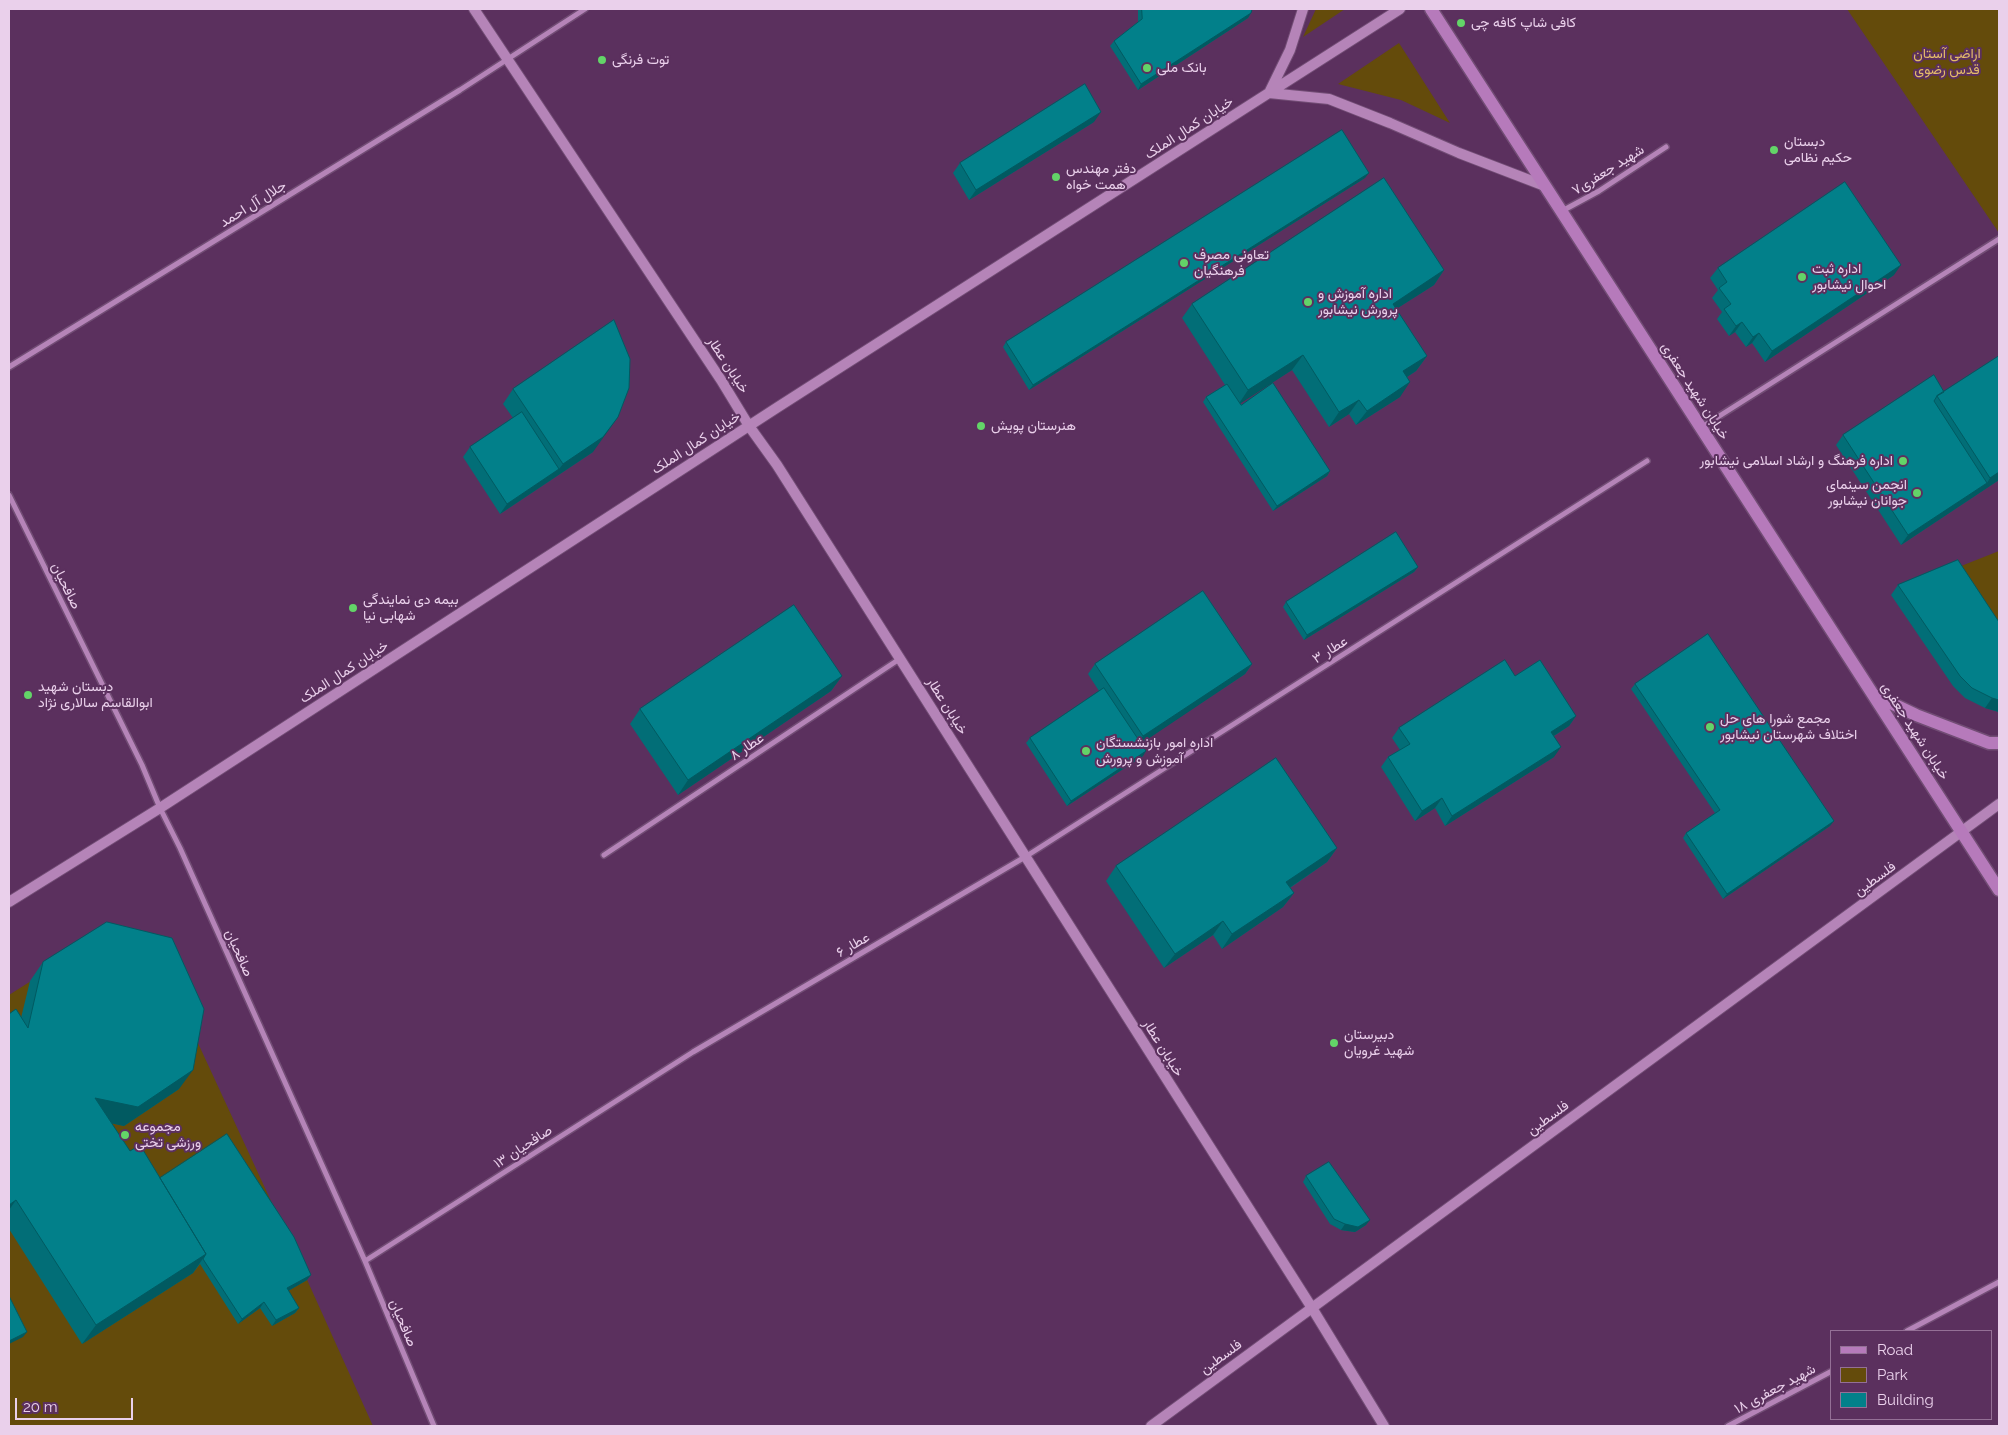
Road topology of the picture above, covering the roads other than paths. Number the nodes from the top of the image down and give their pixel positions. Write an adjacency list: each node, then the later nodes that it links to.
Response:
1 (474, 9): 6 (main road, خیابان عطار)
2 (585, 9): 6 (street, جلال آل احمد)
3 (1302, 9): 7 (main road)
4 (1400, 9): 7 (main road, خیابان کمال الملک)
5 (1431, 9): 9 (main road, خیابان شهید جعفری)
6 (508, 60): 12 (street, جلال آل احمد); 13 (main road, خیابان عطار)
7 (1269, 92): 9 (main road); 13 (main road, خیابان کمال الملک)
8 (1666, 147): 10 (street, شهید جعفری۷)
9 (1545, 186): 10 (main road, خیابان شهید جعفری)
10 (1561, 211): 14 (main road, خیابان شهید جعفری)
11 (1999, 239): 14 (street)
12 (9, 367)
13 (749, 426): 17 (main road, خیابان عطار); 21 (main road, خیابان کمال الملک)
14 (1702, 428): 18 (main road, خیابان شهید جعفری)
15 (1647, 461): 24 (street, عطار ۳)
16 (9, 495): 21 (street, صافحیان)
17 (901, 658): 23 (street, عطار ۸); 24 (main road, خیابان عطار)
18 (1874, 695): 19 (main road); 22 (main road, خیابان شهید جعفری)
19 (1999, 744)
20 (1999, 804): 22 (main road, فلسطین)
21 (160, 808): 26 (main road, خیابان کمال الملک); 28 (street, صافحیان)
22 (1962, 832): 25 (main road, خیابان شهید جعفری); 30 (main road, فلسطین)
23 (604, 855)
24 (1025, 858): 27 (street, عطار ۶); 30 (main road, خیابان عطار)
25 (1999, 890)
26 (9, 902)
27 (693, 1052): 28 (street, صافحیان ۱۳)
28 (365, 1261): 33 (street, صافحیان)
29 (1999, 1282): 31 (street)
30 (1312, 1308): 34 (main road, فلسطین); 35 (main road, خیابان عطار)
31 (1909, 1330)
32 (1830, 1372): 36 (street, شهید جعفری ۱۸)
33 (434, 1426)
34 (1151, 1426)
35 (1384, 1426)
36 (1728, 1426)

